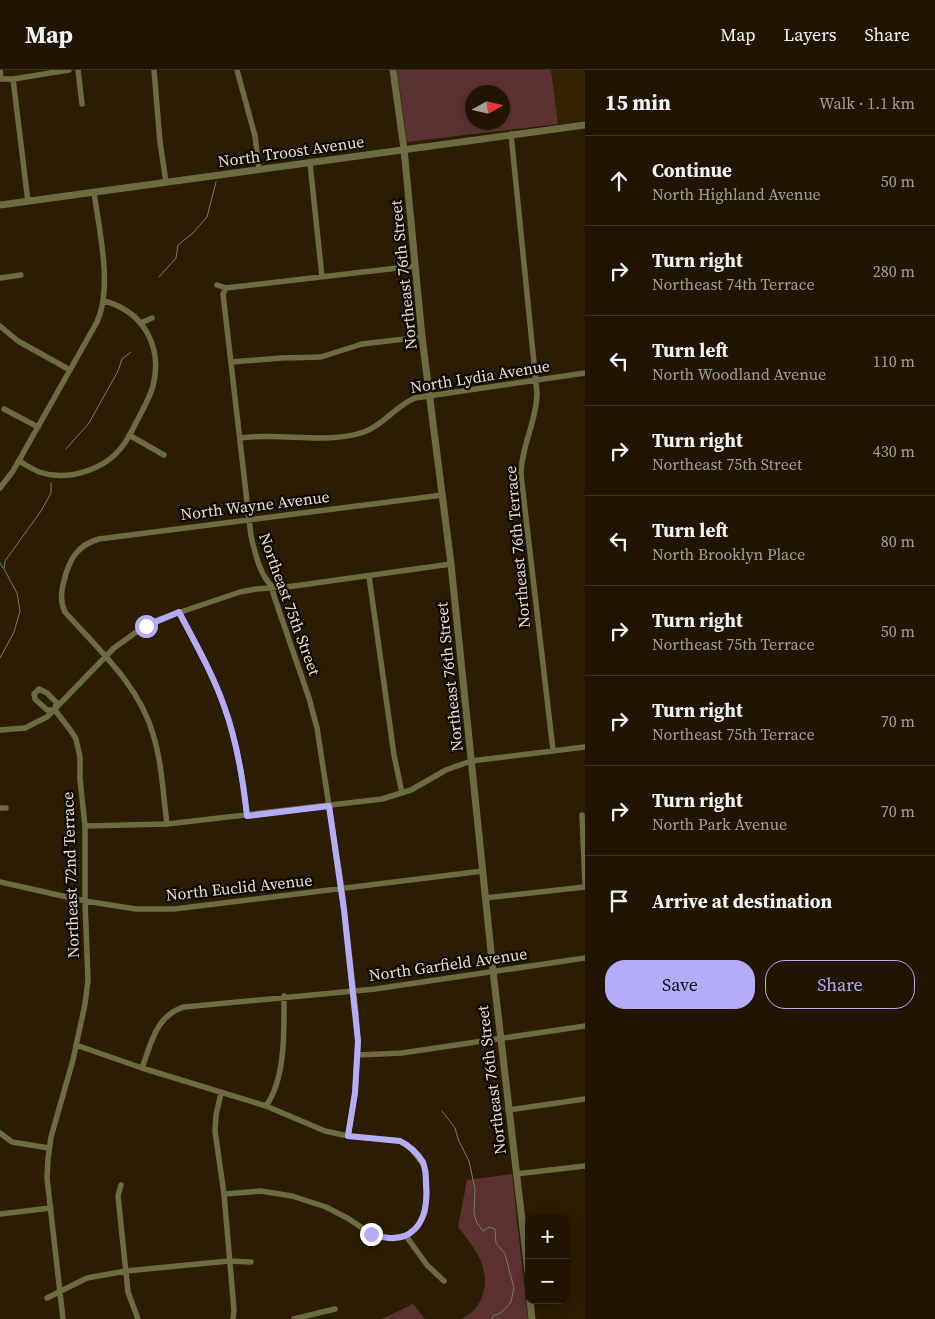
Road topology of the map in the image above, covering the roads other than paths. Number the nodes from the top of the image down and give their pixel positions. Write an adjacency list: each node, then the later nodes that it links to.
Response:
1 (0, 70): 7 (street)
2 (69, 70): 8 (street)
3 (78, 70): 9 (street)
4 (154, 70): 15 (street)
5 (237, 70): 14 (street)
6 (393, 70): 12 (street, Northeast 76th Street)
7 (1, 79): 8 (street)
8 (13, 79): 17 (street)
9 (82, 104)
10 (585, 125): 11 (street, North Troost Avenue)
11 (512, 134): 12 (street, North Troost Avenue); 33 (street, Northeast 76th Terrace)
12 (404, 149): 13 (street, North Troost Avenue); 19 (street, Northeast 76th Street)
13 (310, 163): 14 (street, North Troost Avenue); 21 (street)
14 (259, 169): 15 (street, North Troost Avenue)
15 (166, 182): 16 (street, North Troost Avenue)
16 (94, 192): 17 (street, North Troost Avenue); 25 (street)
17 (28, 202): 18 (street, North Troost Avenue)
18 (0, 205)
19 (415, 266): 21 (street); 29 (street, Northeast 76th Street)
20 (20, 275): 22 (street)
21 (322, 277): 24 (street)
22 (0, 278)
23 (216, 285): 24 (street)
24 (226, 288): 30 (street, Northeast 75th Street)
25 (104, 301): 27 (street); 31 (street)
26 (152, 318): 27 (street)
27 (142, 323): 37 (street)
28 (0, 326): 31 (street)
29 (422, 337): 30 (street); 34 (street, Northeast 76th Street)
30 (232, 362): 38 (street, Northeast 75th Street)
31 (70, 370): 36 (street)
32 (585, 373): 33 (street, North Lydia Avenue)
33 (536, 380): 34 (street, North Lydia Avenue); 52 (street, Northeast 76th Terrace)
34 (430, 396): 38 (street, North Lydia Avenue); 42 (street, Northeast 76th Street)
35 (4, 409): 36 (street)
36 (38, 427): 40 (street)
37 (129, 435): 39 (street); 40 (street)
38 (240, 438): 43 (street, Northeast 75th Street)
39 (164, 455)
40 (19, 461): 41 (street)
41 (0, 488)
42 (442, 495): 43 (street, North Wayne Avenue); 44 (street, Northeast 76th Street)
43 (248, 520): 46 (street, Northeast 75th Street); 48 (street, North Wayne Avenue)
44 (451, 564): 45 (street); 53 (street, Northeast 76th Street)
45 (369, 576): 46 (street); 54 (street)
46 (273, 587): 47 (street); 55 (street, Northeast 75th Street)
47 (179, 612): 48 (street); 56 (street)
48 (105, 657): 49 (street); 58 (street)
49 (54, 710): 50 (street); 59 (street, Northeast 72nd Terrace)
50 (0, 730)
51 (585, 747): 52 (street)
52 (552, 750): 53 (street)
53 (471, 761): 54 (street); 60 (street, Northeast 76th Street)
54 (402, 793): 55 (street)
55 (329, 806): 56 (street); 64 (street, Northeast 75th Street)
56 (247, 816): 58 (street)
57 (582, 816): 62 (street)
58 (167, 824): 59 (street)
59 (84, 826): 66 (street, Northeast 72nd Terrace)
60 (483, 871): 64 (street, North Euclid Avenue); 65 (street, Northeast 76th Street)
61 (0, 882): 66 (street, North Euclid Avenue)
62 (585, 883)
63 (585, 887): 65 (street)
64 (342, 890): 66 (street, North Euclid Avenue); 69 (street, Northeast 75th Street)
65 (485, 898): 68 (street, Northeast 76th Street)
66 (85, 901): 73 (street, Northeast 72nd Terrace)
67 (585, 958): 68 (street, North Garfield Avenue)
68 (493, 971): 69 (street, North Garfield Avenue); 72 (street, Northeast 76th Street)
69 (354, 991): 70 (street, North Garfield Avenue); 74 (street, Northeast 75th Street)
70 (284, 996): 75 (street, North Garfield Avenue); 78 (street)
71 (585, 1026): 72 (street)
72 (501, 1038): 74 (street); 79 (street, Northeast 76th Street)
73 (76, 1045): 75 (street); 82 (street, Northeast 72nd Terrace)
74 (358, 1055): 81 (street, Northeast 75th Street)
75 (142, 1068): 76 (street)
76 (221, 1093): 78 (street); 86 (street)
77 (585, 1099): 79 (street)
78 (266, 1106): 81 (street)
79 (508, 1110): 84 (street, Northeast 76th Street)
80 (0, 1133): 82 (street)
81 (348, 1136): 89 (street)
82 (49, 1148): 87 (street, Northeast 72nd Terrace)
83 (585, 1166): 84 (street)
84 (516, 1174): 90 (street, Northeast 76th Street)
85 (121, 1185): 93 (street)
86 (224, 1194): 89 (street); 91 (street)
87 (50, 1208): 88 (street); 95 (street, Northeast 72nd Terrace)
88 (0, 1214)
89 (406, 1236): 94 (street)
90 (526, 1259)
91 (230, 1262): 92 (street); 93 (street); 101 (street)
92 (251, 1262)
93 (126, 1271): 95 (street); 100 (street)
94 (444, 1281)
95 (60, 1292): 96 (street); 99 (street, Northeast 72nd Terrace)
96 (47, 1298)
97 (530, 1304): 103 (street)
98 (335, 1310): 102 (street)
99 (63, 1319)
100 (138, 1319)
101 (233, 1319)
102 (294, 1319)
103 (532, 1319)

